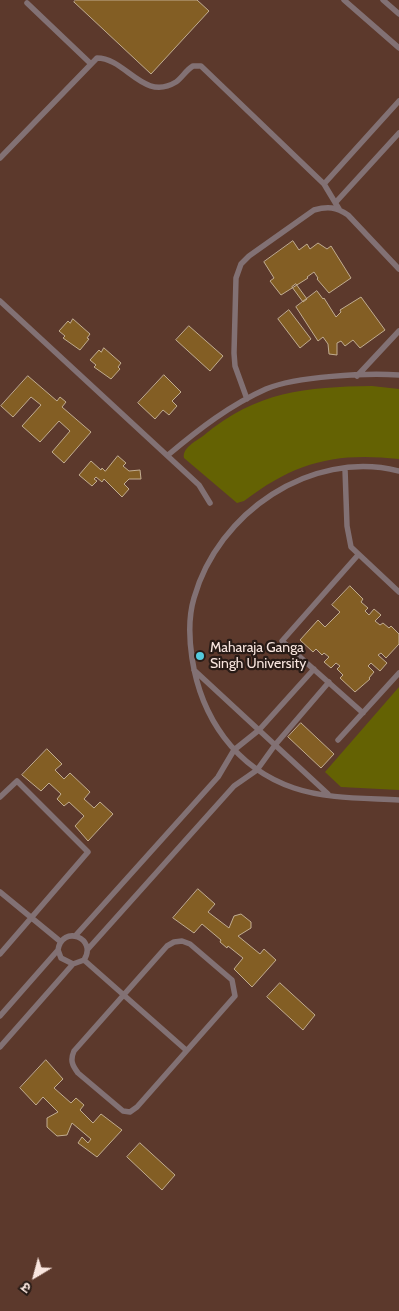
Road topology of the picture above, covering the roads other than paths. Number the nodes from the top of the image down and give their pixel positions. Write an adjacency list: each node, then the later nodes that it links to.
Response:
1 (344, 0): 5 (lane)
2 (383, 0): 4 (lane)
3 (27, 3): 6 (lane)
4 (399, 14)
5 (399, 48)
6 (90, 63): 9 (lane); 10 (lane)
7 (399, 101): 10 (lane)
8 (399, 132): 11 (lane)
9 (0, 158)
10 (324, 184): 11 (lane)
11 (336, 202): 12 (lane)
12 (338, 209): 13 (lane); 18 (lane)
13 (399, 268)
14 (0, 300): 19 (lane)
15 (399, 331): 17 (lane)
16 (399, 375): 17 (lane)
17 (357, 376): 18 (lane)
18 (247, 399): 19 (lane)
19 (168, 455): 22 (lane)
20 (345, 469): 21 (lane); 23 (lane); 26 (lane)
21 (399, 472)
22 (210, 503)
23 (358, 555): 24 (lane); 25 (lane)
24 (399, 592)
25 (314, 669): 28 (lane); 30 (lane)
26 (194, 670): 30 (lane); 33 (lane)
27 (399, 673): 29 (lane)
28 (329, 682): 29 (lane); 32 (lane)
29 (363, 713): 31 (lane)
30 (259, 730): 32 (lane); 33 (lane)
31 (338, 740)
32 (275, 745): 34 (lane); 35 (lane)
33 (234, 750): 34 (lane); 40 (lane)
34 (256, 770): 35 (lane); 42 (lane)
35 (328, 794): 37 (lane)
36 (0, 797): 39 (lane)
37 (399, 800)
38 (0, 892): 39 (lane)
39 (31, 918): 41 (lane); 44 (lane)
40 (76, 936): 41 (lane); 42 (lane)
41 (61, 942): 43 (lane)
42 (88, 949): 45 (lane)
43 (58, 950): 46 (lane); 48 (lane)
44 (0, 954)
45 (84, 960): 46 (lane); 47 (lane)
46 (72, 964): 49 (lane)
47 (123, 995): 50 (lane); 50 (lane); 50 (lane)
48 (0, 1016)
49 (0, 1047)
50 (186, 1050)

